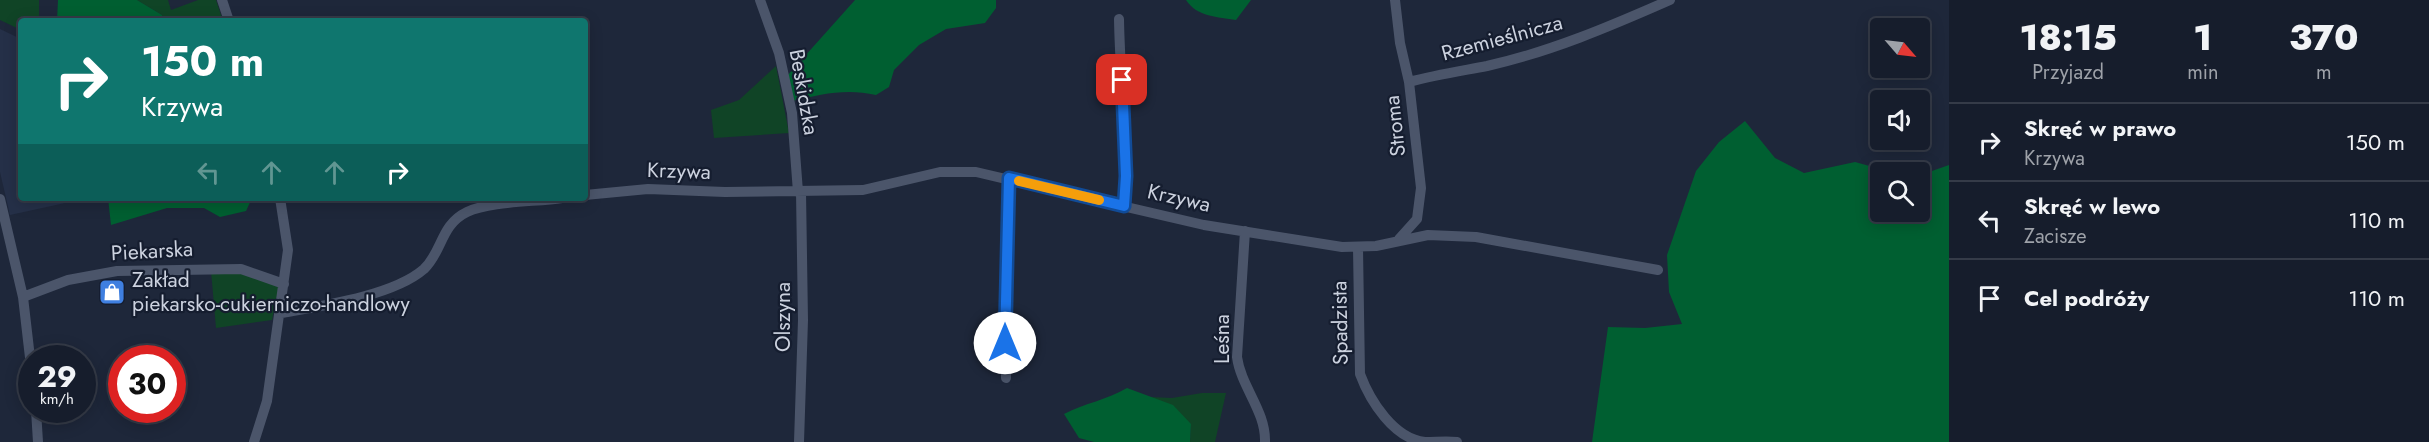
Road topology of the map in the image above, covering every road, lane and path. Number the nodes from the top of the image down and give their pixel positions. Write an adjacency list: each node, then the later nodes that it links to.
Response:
1 (222, 0): 5 (street)
2 (760, 0): 9 (street, Beskidzka)
3 (1395, 0): 7 (street, Stroma)
4 (1670, 0): 7 (street, Rzemieślnicza)
5 (228, 18)
6 (1119, 19): 14 (street)
7 (1409, 82): 15 (street, Stroma)
8 (1009, 178): 9 (street, Krzywa); 14 (street, Krzywa); 25 (street)
9 (800, 192): 10 (street, Krzywa); 29 (street, Olszyna)
10 (588, 195)
11 (0, 199): 22 (street)
12 (280, 201): 21 (street)
13 (534, 201): 23 (street)
14 (1124, 206): 16 (street, Krzywa)
15 (1420, 209): 17 (street); 18 (street)
16 (1245, 231): 19 (street, Krzywa); 30 (street, Leśna)
17 (1428, 235): 18 (street, Krzywa); 20 (street, Krzywa)
18 (1398, 240): 19 (street, Krzywa)
19 (1358, 248): 31 (street, Spadzista)
20 (1658, 270)
21 (284, 284): 22 (street, Piekarska); 23 (street)
22 (22, 297): 24 (street)
23 (281, 313): 28 (street)
24 (28, 345)
25 (1006, 378)
26 (37, 423): 27 (street)
27 (38, 442)
28 (254, 442)
29 (799, 442)
30 (1265, 442)
31 (1458, 442)

